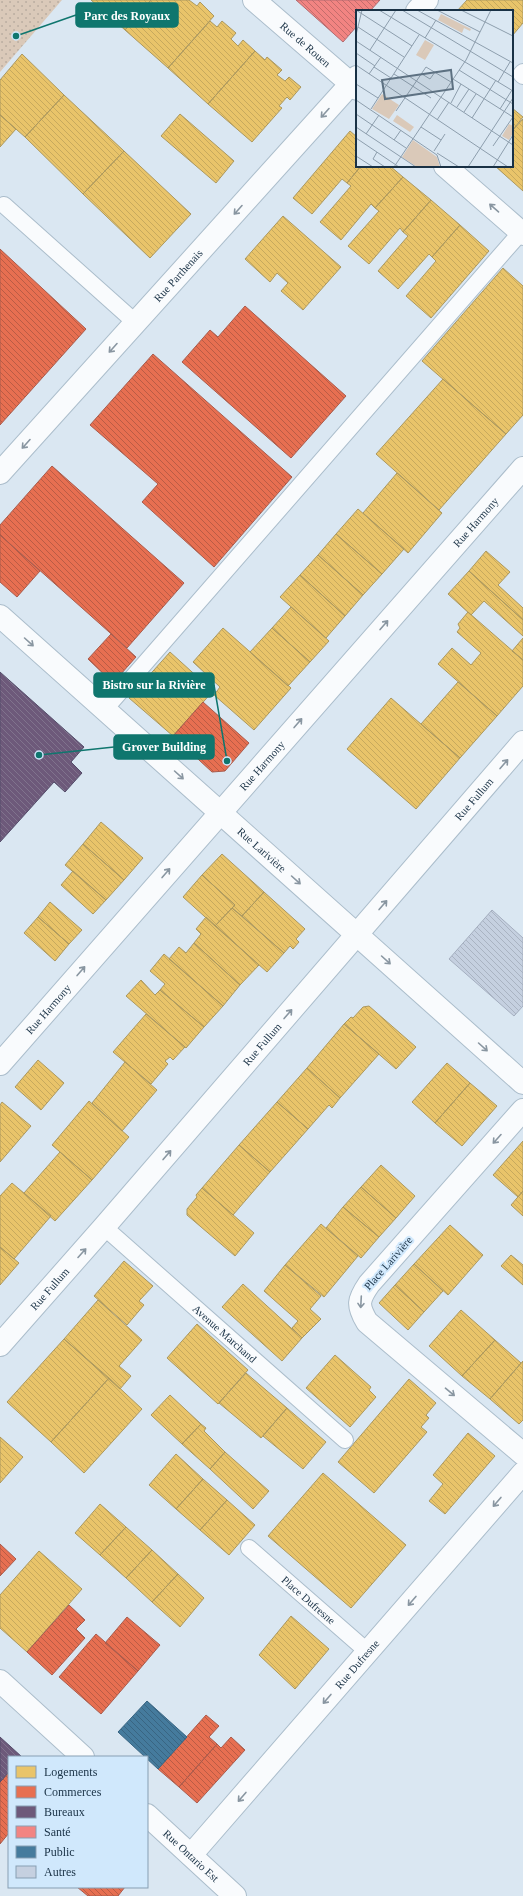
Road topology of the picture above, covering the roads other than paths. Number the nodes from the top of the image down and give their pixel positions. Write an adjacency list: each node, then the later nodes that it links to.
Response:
1 (254, 0): 6 (street, Rue de Rouen)
2 (427, 0): 3 (street)
3 (418, 10)
4 (523, 72): 5 (lane)
5 (523, 76)
6 (355, 83): 10 (street, Rue Parthenais, one-way to 10)
7 (446, 167): 9 (street, one-way to 7)
8 (4, 205): 10 (lane)
9 (522, 233): 14 (lane)
10 (136, 323): 12 (street, Rue Parthenais, one-way to 12)
11 (523, 468): 16 (street, Rue Harmony, one-way to 11)
12 (0, 473)
13 (0, 616): 14 (street, Rue Larivière, one-way to 14)
14 (105, 709): 16 (street, Rue Larivière, one-way to 16)
15 (523, 742): 17 (street, Rue Fullum, one-way to 15)
16 (220, 812): 17 (street, Rue Larivière, one-way to 17); 18 (street, Rue Harmony, one-way to 16)
17 (357, 934): 19 (street, Rue Larivière, one-way to 19); 21 (street, Rue Fullum, one-way to 17)
18 (0, 1064)
19 (523, 1083)
20 (523, 1110): 24 (street, Place Larivière, one-way to 24)
21 (104, 1227): 22 (street, Rue Fullum, one-way to 21); 23 (lane, Avenue Marchand)
22 (0, 1345)
23 (345, 1440)
24 (523, 1454)
25 (523, 1473): 27 (street, Rue Dufresne, one-way to 27)
26 (248, 1548): 27 (lane, Place Dufresne)
27 (368, 1652): 31 (street, Rue Dufresne, one-way to 31)
28 (0, 1681): 29 (street)
29 (82, 1756)
30 (148, 1816): 31 (street, Rue Ontario Est)
31 (191, 1855): 32 (street, Rue Ontario Est)
32 (236, 1896)

